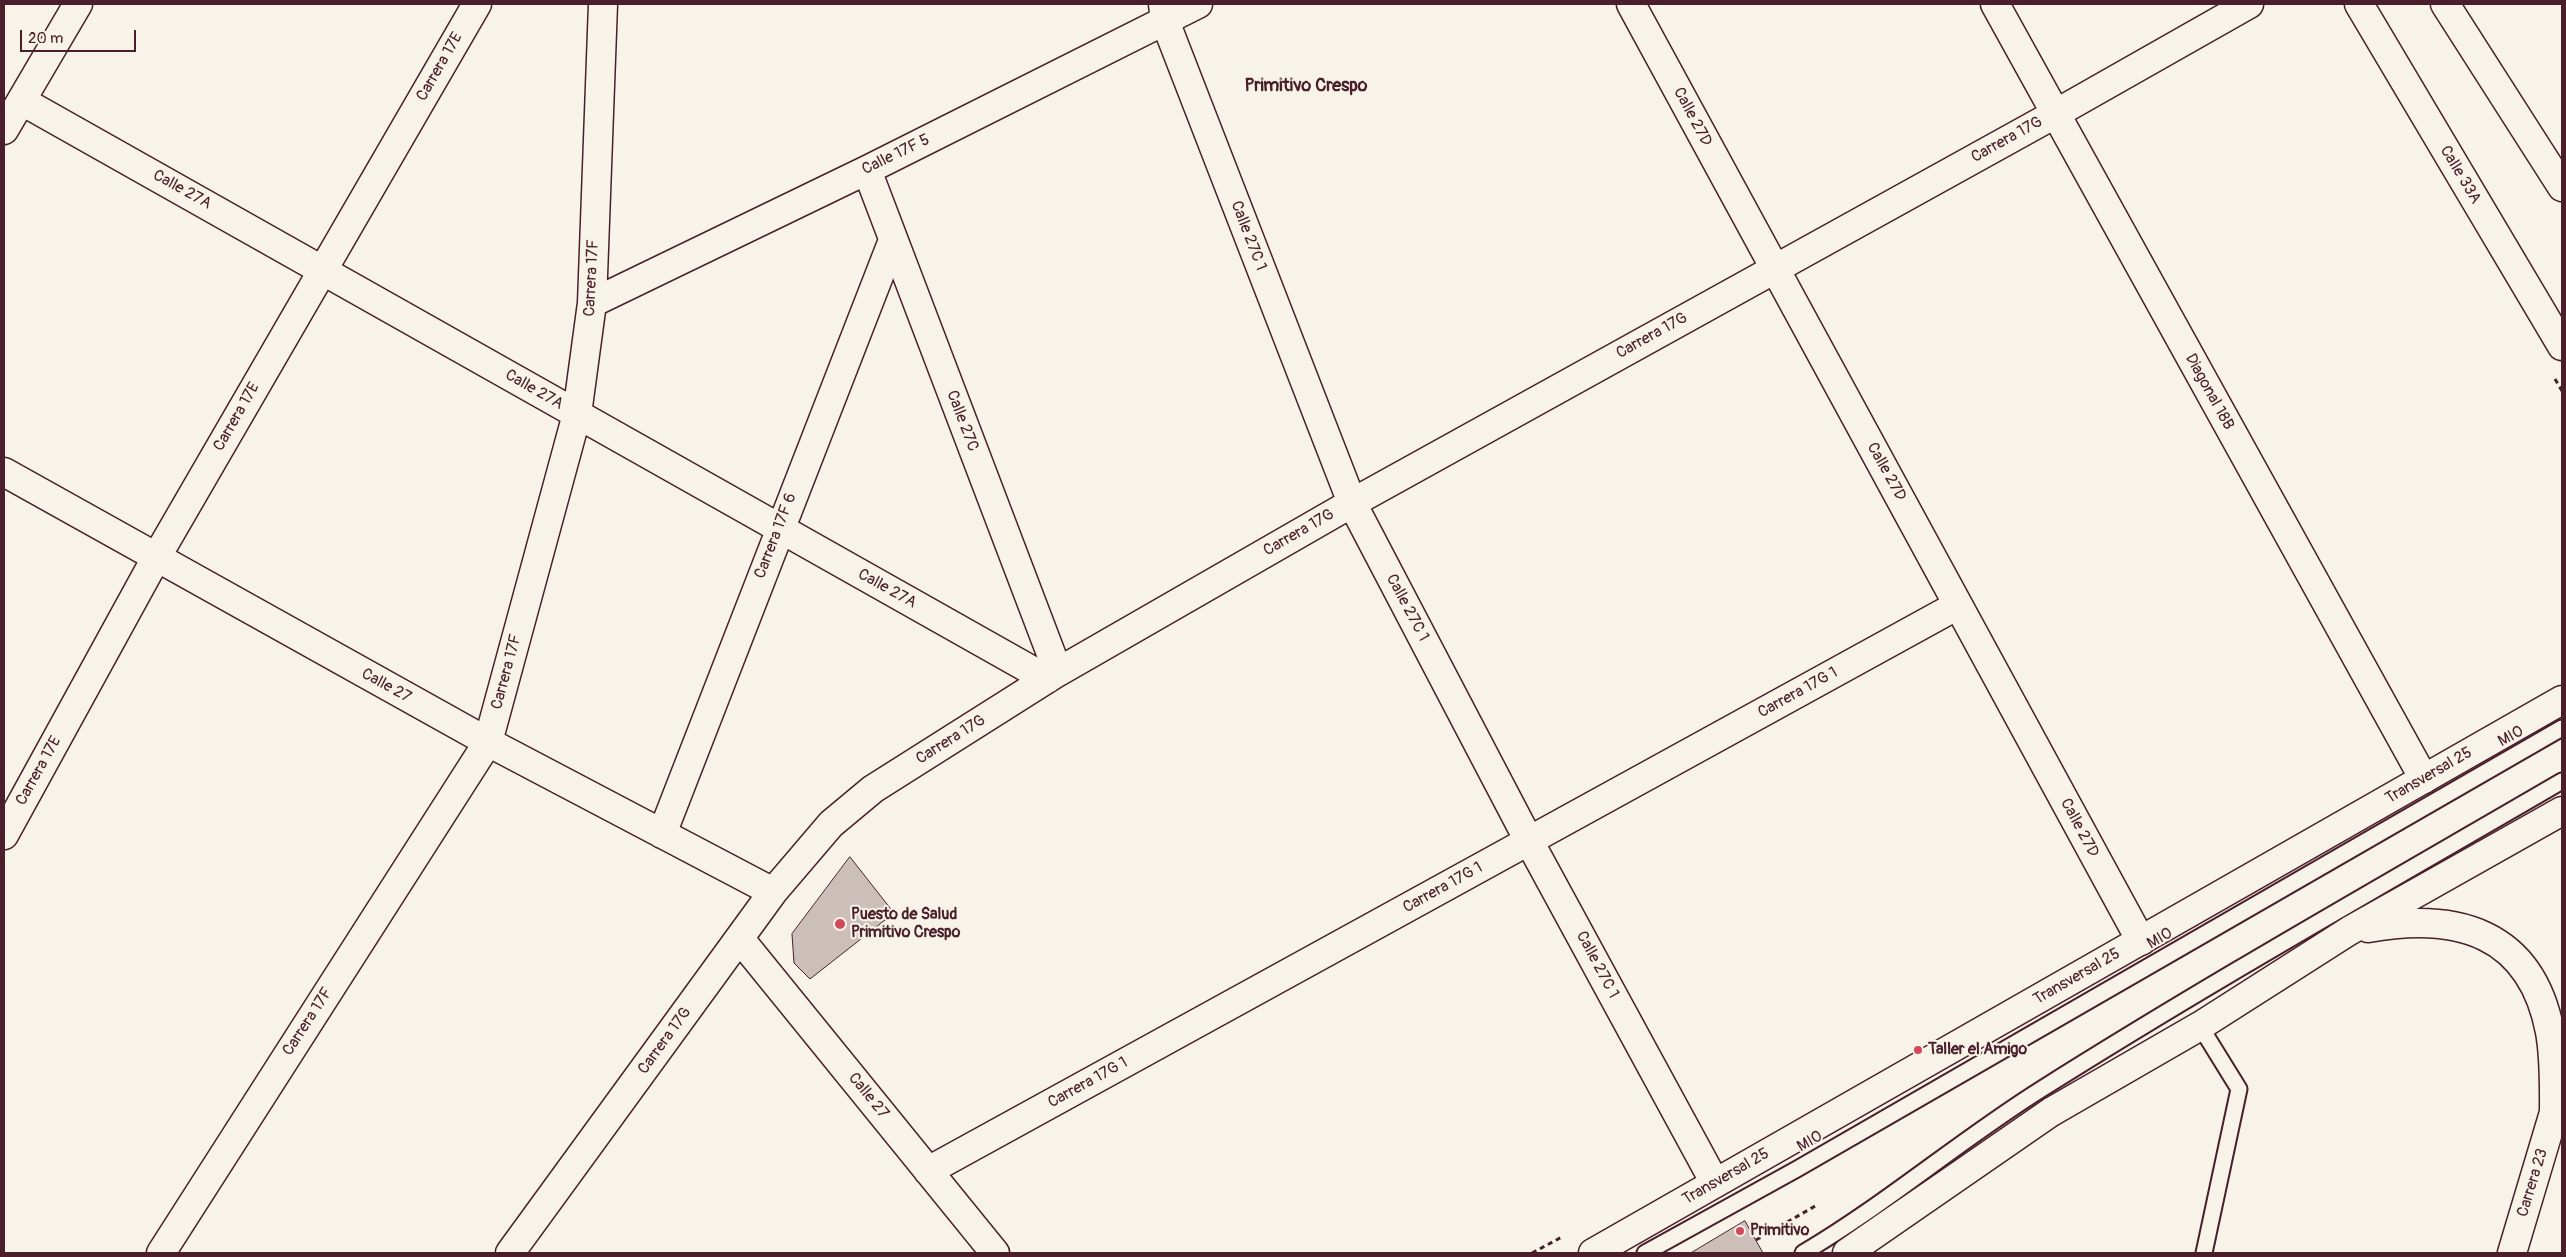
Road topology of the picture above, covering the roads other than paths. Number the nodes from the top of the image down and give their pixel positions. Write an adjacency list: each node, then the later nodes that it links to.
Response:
1 (78, 4): 11 (street)
2 (477, 4): 17 (street, Carrera 17E)
3 (603, 4): 19 (street, Carrera 17F)
4 (1198, 4): 10 (street, Calle 17F 5)
5 (1631, 4): 18 (street, Calle 27D)
6 (1995, 4): 12 (street, Diagonal 18B)
7 (2249, 4): 12 (street, Carrera 17G)
8 (2359, 4): 20 (street, Calle 33A)
9 (2445, 4): 15 (street)
10 (1164, 12): 14 (street, Calle 17F 5); 23 (street, Calle 27C 1)
11 (22, 101): 13 (street); 17 (street, Calle 27A)
12 (2055, 114): 18 (street, Carrera 17G); 31 (street, Diagonal 18B)
13 (4, 130)
14 (867, 170): 16 (street, Calle 27C); 19 (street, Calle 17F 5)
15 (2562, 186)
16 (893, 240): 24 (street, Carrera 17F 6); 27 (street, Calle 27C)
17 (323, 269): 21 (street, Calle 27A); 25 (street, Carrera 17E)
18 (1774, 269): 23 (street, Carrera 17G); 26 (street, Calle 27D)
19 (592, 303): 21 (street, Carrera 17F)
20 (2562, 346)
21 (577, 414): 24 (street, Calle 27A); 30 (street, Carrera 17F)
22 (4, 472): 25 (street, Calle 27)
23 (1352, 503): 27 (street, Carrera 17G); 36 (street, Calle 27C 1)
24 (779, 529): 27 (street, Calle 27A); 34 (street, Carrera 17F 6)
25 (156, 558): 30 (street, Calle 27); 35 (street, Carrera 17E)
26 (1958, 605): 36 (street, Carrera 17G 1); 40 (street, Calle 27D)
27 (1052, 676): 37 (street, Carrera 17G)
28 (2562, 700): 31 (street, Transversal 25)
29 (2562, 728): 50 (lane, MIO)
30 (488, 742): 34 (street, Calle 27); 46 (street, Carrera 17F)
31 (2424, 779): 40 (street, Transversal 25)
32 (2562, 781): 51 (lane)
33 (2562, 811): 38 (street)
34 (662, 834): 37 (street, Calle 27)
35 (4, 835)
36 (1529, 841): 44 (street, Carrera 17G 1); 45 (street, Calle 27C 1)
37 (773, 892): 39 (street, Carrera 17G)
38 (2349, 931): 41 (street); 43 (street)
39 (740, 939): 44 (street, Calle 27); 47 (street, Carrera 17G)
40 (2141, 941): 45 (street, Transversal 25)
41 (2200, 1026): 52 (street); 53 (lane)
42 (2562, 1084): 43 (street, Carrera 23)
43 (2554, 1115): 54 (street, Carrera 23)
44 (928, 1171): 48 (street, Calle 27)
45 (1715, 1183): 49 (street, Transversal 25)
46 (161, 1253)
47 (510, 1253)
48 (995, 1253)
49 (1592, 1253)
50 (1645, 1253)
51 (1803, 1253)
52 (1847, 1253)
53 (2204, 1253)
54 (2512, 1253)

